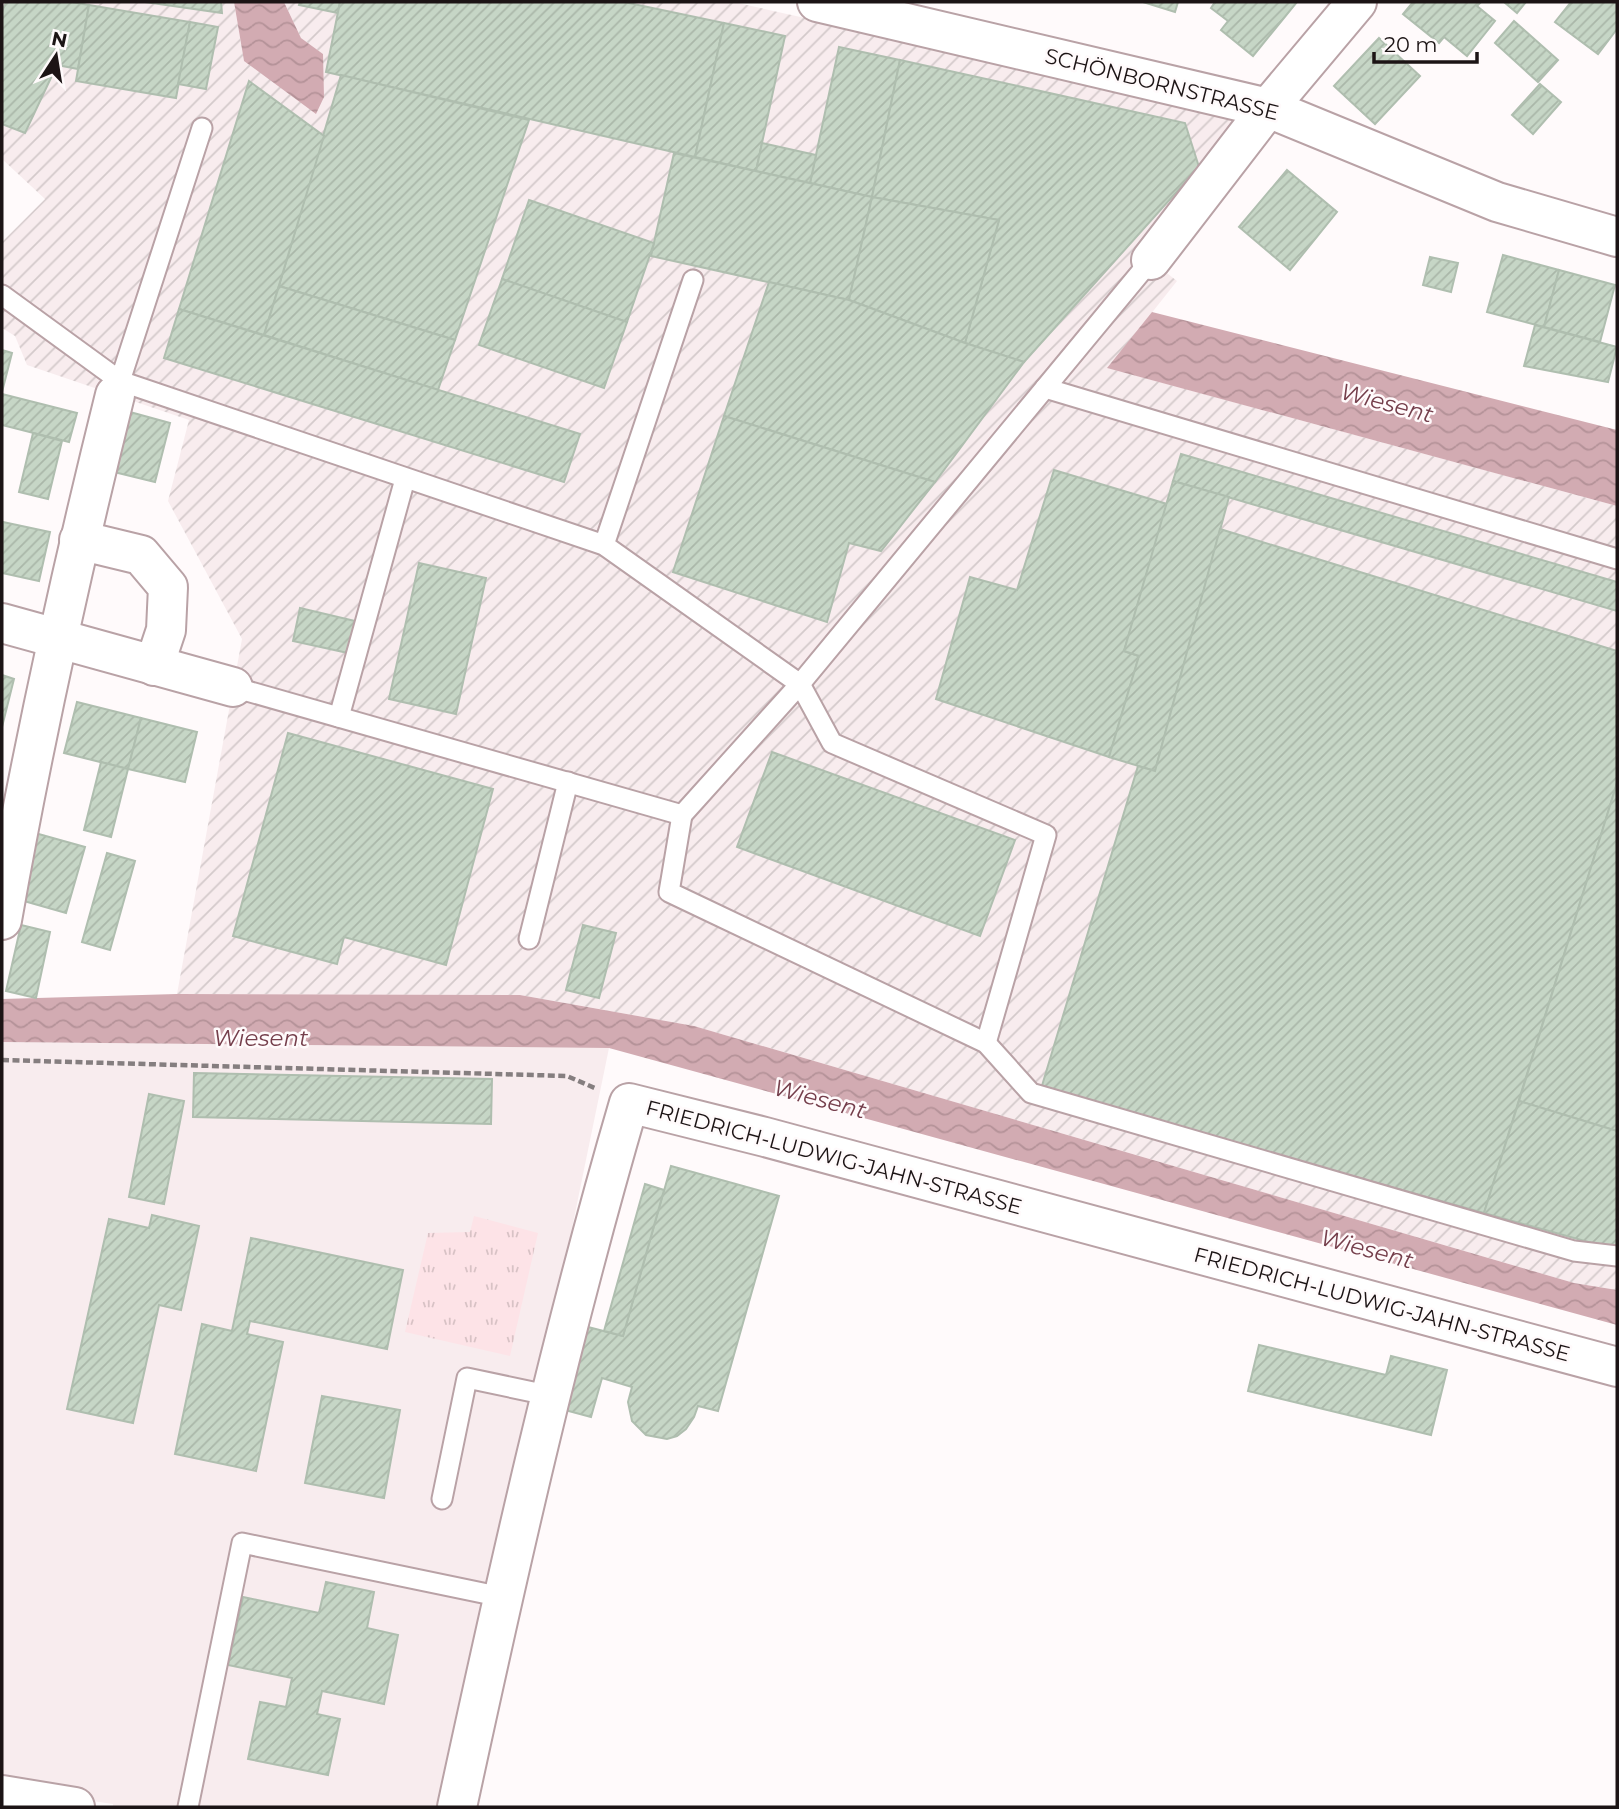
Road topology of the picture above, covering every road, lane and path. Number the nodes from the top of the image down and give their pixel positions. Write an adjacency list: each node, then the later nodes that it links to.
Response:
1 (817, 2): 3 (street, SCHÖNBORNSTRASSE)
2 (1357, 2): 3 (street)
3 (1268, 108): 5 (street, SCHÖNBORNSTRASSE); 6 (street)
4 (202, 128): 9 (lane)
5 (1617, 237)
6 (1151, 260): 10 (lane)
7 (693, 280): 13 (lane)
8 (2, 295): 9 (lane)
9 (118, 388): 11 (lane); 12 (street)
10 (1045, 388): 14 (lane); 18 (lane)
11 (405, 479): 13 (lane); 20 (lane)
12 (79, 540): 16 (street); 17 (street)
13 (604, 545): 18 (lane)
14 (1617, 559)
15 (2, 623): 16 (street)
16 (58, 638): 17 (street); 23 (street)
17 (154, 666): 19 (street)
18 (800, 684): 22 (lane); 25 (lane)
19 (233, 687): 20 (lane)
20 (339, 717): 21 (lane)
21 (568, 782): 22 (lane); 24 (lane)
22 (682, 815): 25 (lane)
23 (2, 920)
24 (529, 939)
25 (986, 1043): 28 (lane)
26 (2, 1060): 27 (path)
27 (629, 1103): 29 (street, FRIEDRICH-LUDWIG-JAHN-STRASSE); 30 (street, FRIEDRICH-LUDWIG-JAHN-STRASSE)
28 (1617, 1256)
29 (1617, 1367)
30 (552, 1396): 31 (lane); 32 (street, FRIEDRICH-LUDWIG-JAHN-STRASSE)
31 (442, 1499)
32 (502, 1597): 35 (lane); 36 (street, FRIEDRICH-LUDWIG-JAHN-STRASSE)
33 (2, 1795): 34 (street)
34 (75, 1807)
35 (188, 1807)
36 (457, 1807)

